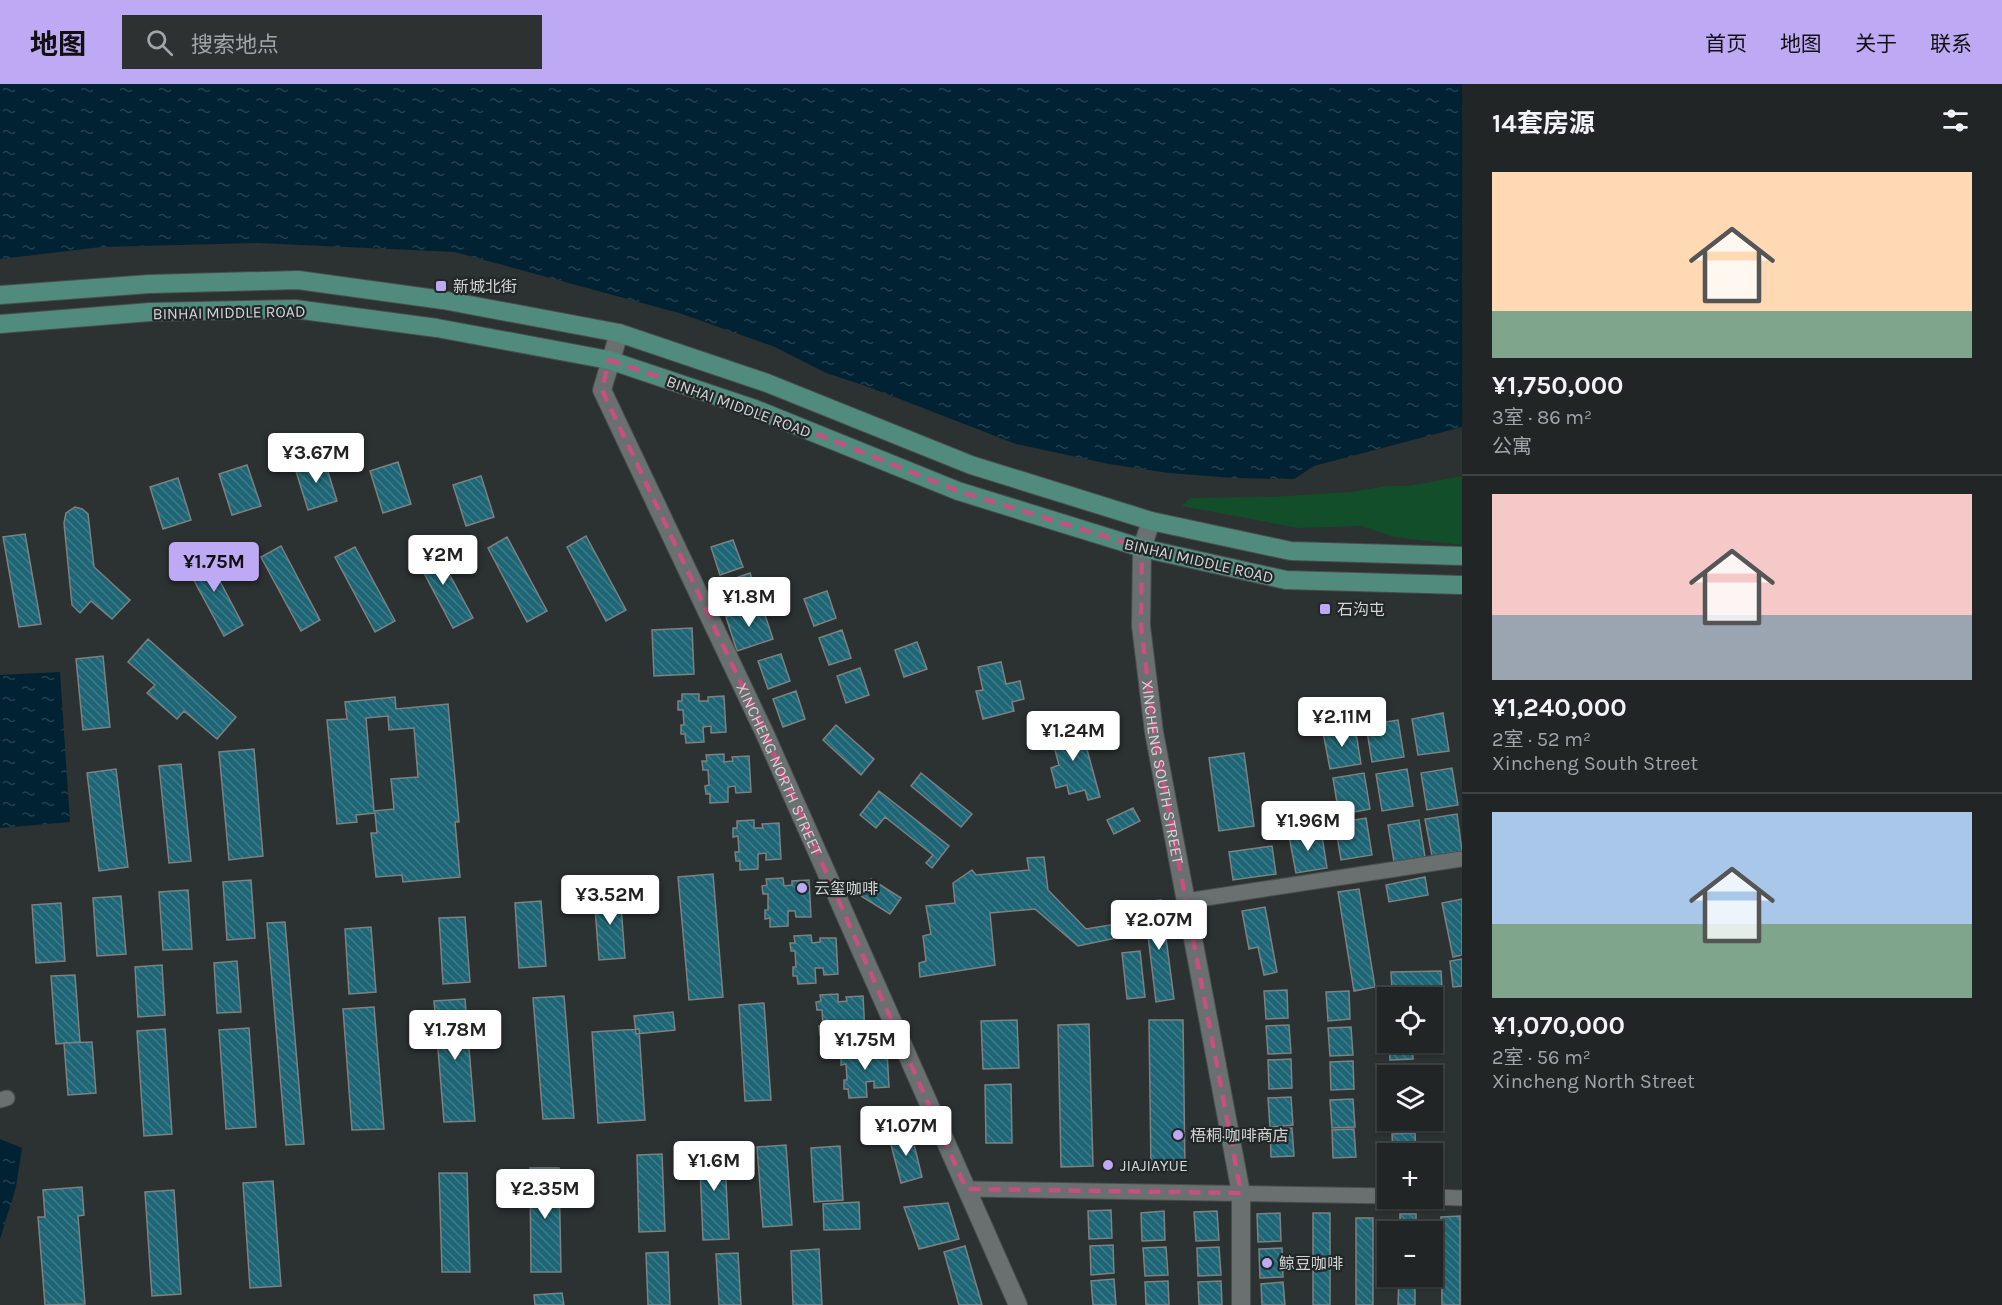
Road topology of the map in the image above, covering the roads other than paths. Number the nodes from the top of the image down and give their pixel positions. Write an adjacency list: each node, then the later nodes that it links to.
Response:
1 (0, 295): 3 (main road, BINHAI MIDDLE ROAD)
2 (0, 324): 4 (main road, BINHAI MIDDLE ROAD)
3 (619, 333): 4 (street, XINCHENG NORTH STREET); 5 (main road, BINHAI MIDDLE ROAD)
4 (609, 360): 6 (main road, BINHAI MIDDLE ROAD); 11 (street, XINCHENG NORTH STREET)
5 (1151, 521): 6 (street, XINCHENG SOUTH STREET); 7 (main road, BINHAI MIDDLE ROAD)
6 (1142, 548): 8 (main road, BINHAI MIDDLE ROAD); 10 (street, XINCHENG SOUTH STREET)
7 (1462, 556)
8 (1462, 585)
9 (1462, 859): 10 (street)
10 (1186, 901): 12 (street, XINCHENG SOUTH STREET)
11 (966, 1189): 12 (street); 16 (street, XINCHENG NORTH STREET)
12 (1241, 1193): 13 (street); 17 (street, XINCHENG SOUTH STREET)
13 (1377, 1196)
14 (1443, 1197): 15 (street)
15 (1462, 1198)
16 (1018, 1305)
17 (1241, 1305)

